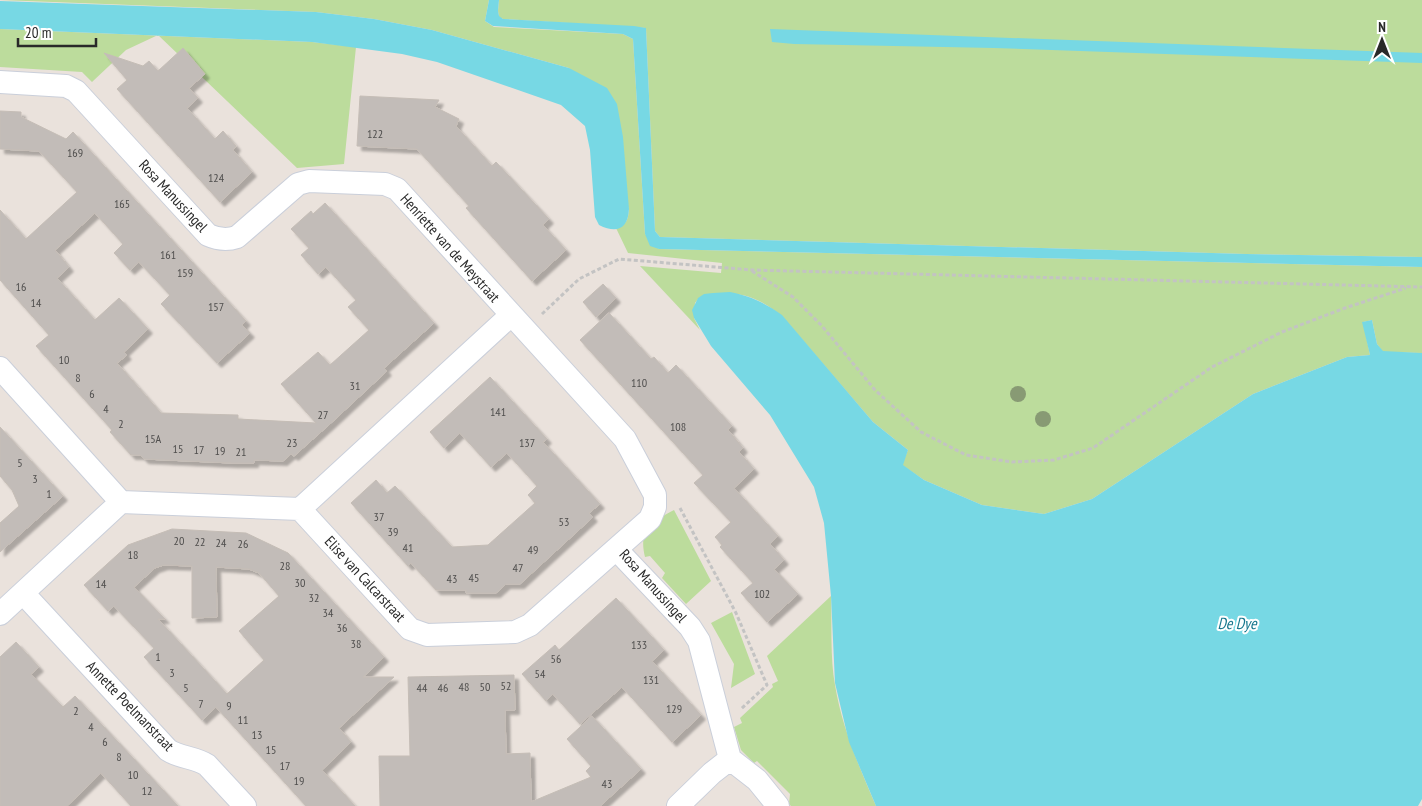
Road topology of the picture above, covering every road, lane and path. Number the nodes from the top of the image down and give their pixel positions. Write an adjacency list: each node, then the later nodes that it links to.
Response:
1 (0, 82): 2 (street, Rosa Manussingel)
2 (385, 184): 6 (street, Henriette van de Meystraat)
3 (752, 270): 4 (path); 4 (path); 6 (path)
4 (1410, 287): 5 (path)
5 (1422, 287)
6 (518, 323): 8 (street); 10 (street)
7 (0, 368): 9 (street)
8 (655, 495): 11 (street, Rosa Manussingel); 14 (path)
9 (121, 502): 10 (street); 12 (street)
10 (300, 509): 11 (street, Elise van Calcarstraat)
11 (616, 549): 14 (street, Rosa Manussingel)
12 (23, 593): 13 (street); 16 (street, Annette Poelmanstraat)
13 (0, 614)
14 (722, 727): 15 (street, Rosa Manussingel)
15 (730, 759): 17 (street); 18 (street)
16 (245, 806)
17 (678, 806)
18 (778, 806)

